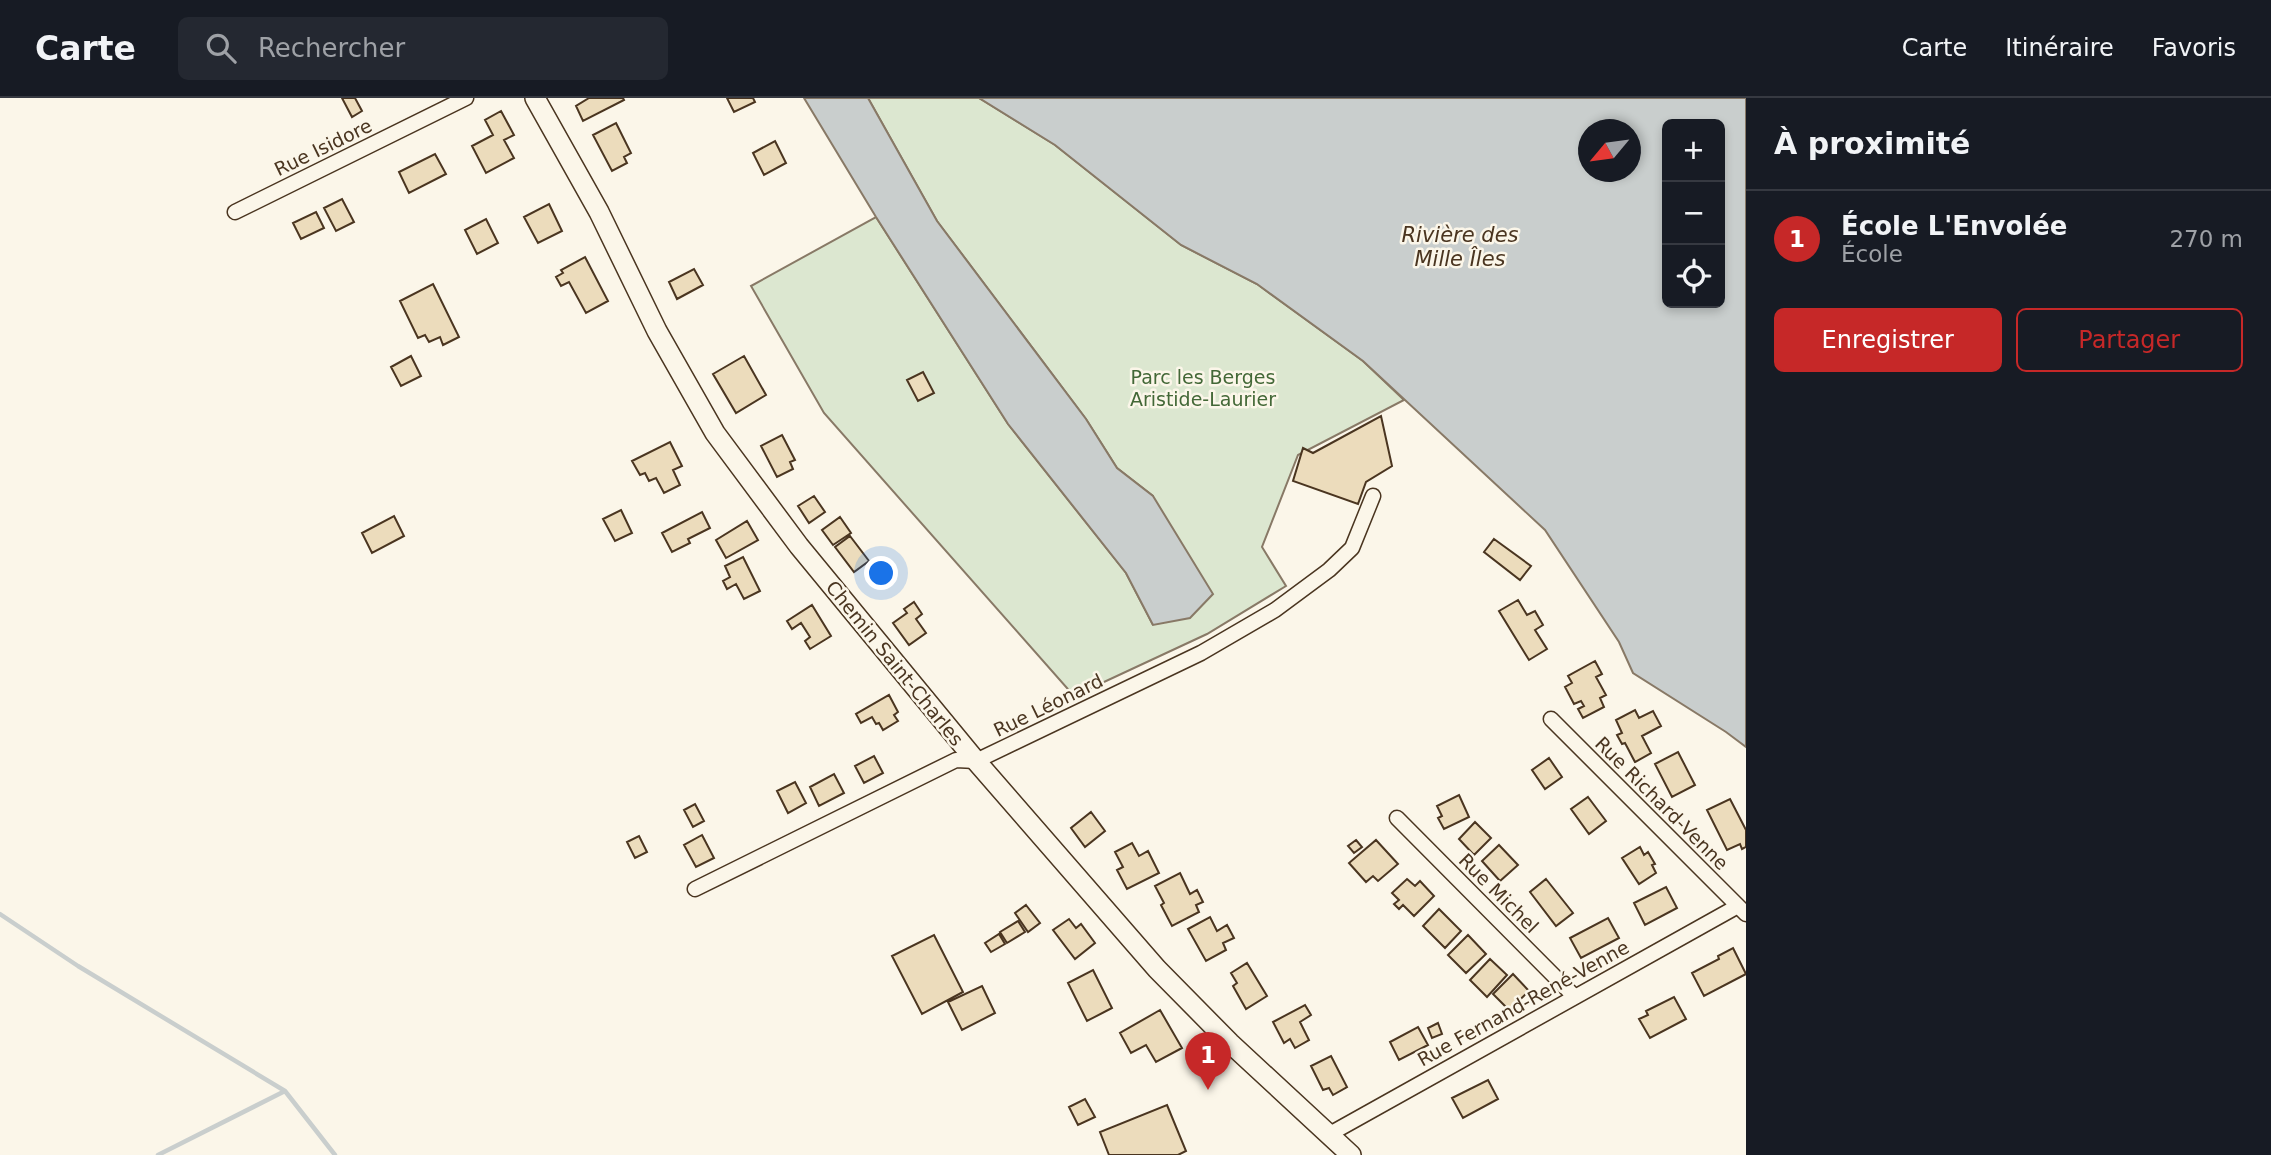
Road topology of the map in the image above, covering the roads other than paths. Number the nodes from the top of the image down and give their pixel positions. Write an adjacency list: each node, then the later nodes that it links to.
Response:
1 (466, 98): 3 (street, Rue Isidore)
2 (535, 98): 6 (main road, Chemin Saint-Charles)
3 (235, 212)
4 (1373, 496): 6 (street, Rue Léonard)
5 (1551, 719): 9 (street, Rue Richard-Venne)
6 (976, 761): 8 (street, Rue Léonard); 11 (main road, Chemin Saint-Charles)
7 (1397, 818): 10 (street, Rue Michel)
8 (695, 889)
9 (1742, 910): 10 (street, Rue Fernand-René-Venne)
10 (1574, 996): 11 (street, Rue Fernand-René-Venne)
11 (1328, 1135): 12 (main road, Chemin Saint-Charles)
12 (1351, 1155)

